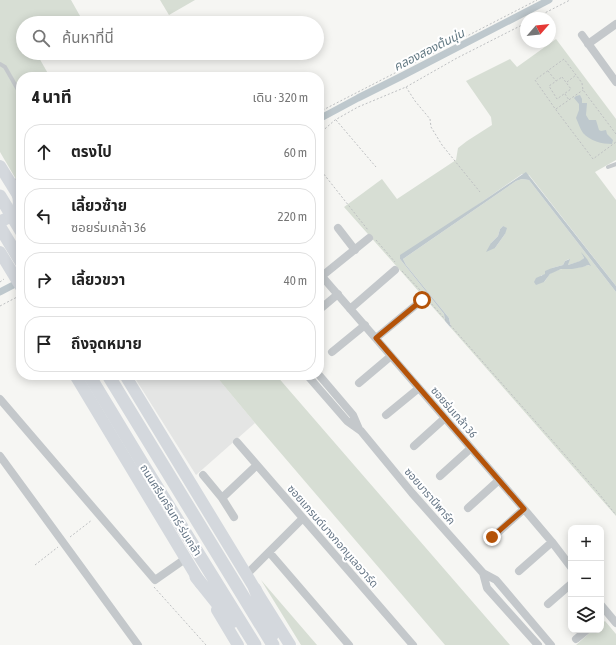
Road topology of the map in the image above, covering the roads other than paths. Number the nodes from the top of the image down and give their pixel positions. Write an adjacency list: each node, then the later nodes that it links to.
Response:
1 (616, 24): 3 (street)
2 (582, 35): 3 (street)
3 (588, 44): 5 (street)
4 (0, 64): 6 (lane)
5 (615, 77)
6 (16, 86)
7 (616, 164): 9 (lane)
8 (0, 166): 10 (main road)
9 (608, 167)
10 (16, 187)
11 (0, 196): 14 (main road)
12 (16, 211): 13 (main road)
13 (0, 221)
14 (16, 223)
15 (0, 227): 20 (main road)
16 (338, 228): 18 (street)
17 (371, 236): 18 (street)
18 (355, 250): 22 (street)
19 (0, 252): 24 (main road)
20 (16, 254)
21 (398, 268): 28 (street)
22 (324, 271)
23 (324, 278): 25 (street, ซอยร่มเกล้า 36)
24 (16, 279)
25 (338, 294): 27 (street); 28 (street, ซอยร่มเกล้า 36)
26 (423, 297): 30 (street)
27 (324, 306)
28 (350, 308): 29 (street, ซอยร่มเกล้า 36)
29 (364, 325): 30 (street, ซอยร่มเกล้า 36); 31 (street)
30 (376, 338): 32 (street, ซอยร่มเกล้า 36)
31 (332, 352)
32 (391, 356): 39 (street); 40 (street, ซอยร่มเกล้า 36)
33 (78, 380): 61 (main road, ถนนศรีนครินทร์-ร่มเกล้า)
34 (92, 380): 77 (main road, ถนนศรีนครินทร์-ร่มเกล้า)
35 (111, 380): 78 (main road, ถนนศรีนครินทร์-ร่มเกล้า)
36 (128, 380): 65 (main road)
37 (311, 380): 44 (street, ซอยบารานีพาร์ค)
38 (323, 380): 44 (street, ซอยบารานีพาร์ค)
39 (359, 383)
40 (419, 388): 42 (street); 43 (street, ซอยร่มเกล้า 36)
41 (0, 399): 61 (street)
42 (386, 415)
43 (445, 418): 46 (street); 47 (street, ซอยร่มเกล้า 36)
44 (361, 431): 64 (street, ซอยบารานีพาร์ค)
45 (237, 442): 49 (street, ซอยแกรนด์บางกอกบูเลอวาร์ด)
46 (414, 446)
47 (471, 448): 51 (street); 52 (street, ซอยร่มเกล้า 36)
48 (0, 456): 74 (street)
49 (257, 465): 53 (street); 57 (street, ซอยแกรนด์บางกอกบูเลอวาร์ด)
50 (203, 475): 53 (street)
51 (440, 476)
52 (499, 480): 54 (street); 55 (street, ซอยร่มเกล้า 36)
53 (222, 498): 56 (street)
54 (468, 508)
55 (524, 509): 58 (street); 59 (street, ซอยร่มเกล้า 36)
56 (234, 517)
57 (303, 518): 60 (street); 82 (street, ซอยแกรนด์บางกอกบูเลอวาร์ด)
58 (492, 537)
59 (552, 542): 62 (street, ซอยร่มเกล้า 36); 63 (street)
60 (269, 552): 65 (street); 81 (street)
61 (185, 559): 66 (main road, ถนนศรีนครินทร์-ร่มเกล้า)
62 (568, 563)
63 (519, 572)
64 (484, 573): 83 (street, ซอยบารานีพาร์ค); 84 (street, ซอยบารานีพาร์ค)
65 (246, 575): 68 (main road)
66 (196, 577): 75 (main road, ถนนศรีนครินทร์-ร่มเกล้า); 76 (main road)
67 (568, 587): 69 (street)
68 (255, 589): 79 (main road); 80 (main road)
69 (548, 604)
70 (604, 615): 71 (street)
71 (616, 623)
72 (583, 633): 73 (street)
73 (576, 639)
74 (138, 645)
75 (238, 645)
76 (251, 645)
77 (255, 645)
78 (273, 645)
79 (279, 645)
80 (290, 645)
81 (349, 645)
82 (413, 645)
83 (538, 645)
84 (552, 645)

